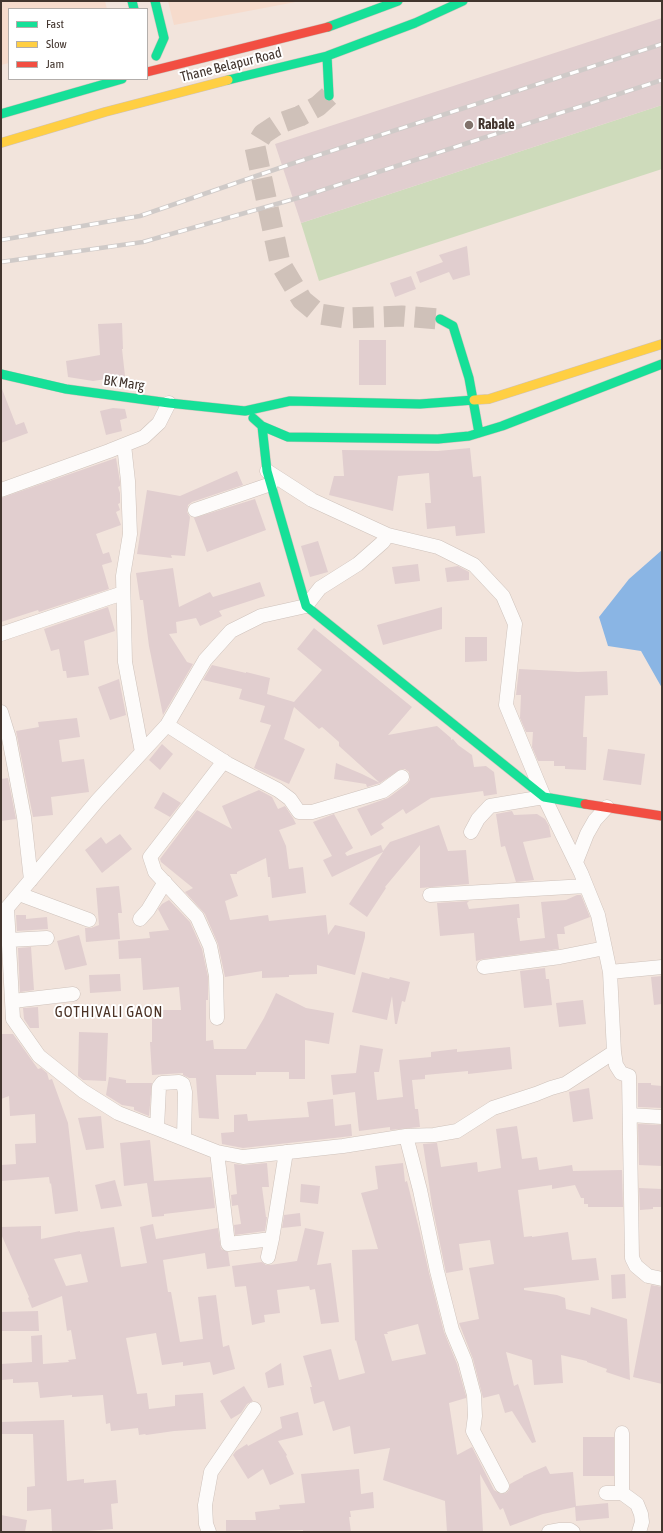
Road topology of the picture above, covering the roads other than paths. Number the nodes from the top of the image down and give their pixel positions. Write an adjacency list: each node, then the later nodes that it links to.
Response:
1 (155, 1): 5 (street)
2 (398, 1): 7 (street, Thane Belapur Road)
3 (463, 1): 6 (street, Thane Belapur Road)
4 (148, 48): 5 (street)
5 (156, 56): 7 (street)
6 (327, 56): 10 (street); 12 (street, Thane Belapur Road)
7 (161, 69): 8 (street, Thane Belapur Road)
8 (148, 72)
9 (119, 80): 11 (street)
10 (328, 96)
11 (1, 114)
12 (1, 143)
13 (440, 319): 17 (street)
14 (662, 344): 17 (street, BK Marg)
15 (662, 364): 21 (street)
16 (1, 374): 18 (street, BK Marg)
17 (472, 400): 19 (street, BK Marg); 21 (street)
18 (169, 403): 19 (street, BK Marg); 22 (street)
19 (245, 411): 20 (street)
20 (262, 426): 21 (street); 23 (street)
21 (479, 433)
22 (124, 445): 24 (street); 27 (street)
23 (269, 478): 25 (street); 26 (street); 28 (street)
24 (1, 490)
25 (195, 510)
26 (388, 535): 28 (street); 35 (street)
27 (123, 593): 29 (street); 32 (street)
28 (306, 606): 31 (street); 35 (street)
29 (1, 634)
30 (1, 712): 40 (street)
31 (167, 725): 32 (street); 33 (street)
32 (142, 752): 40 (street)
33 (224, 762): 34 (street); 41 (street)
34 (402, 777)
35 (544, 797): 36 (street); 38 (street); 39 (street)
36 (607, 807): 37 (street); 39 (street)
37 (662, 816)
38 (470, 832)
39 (576, 862): 42 (street)
40 (31, 880): 43 (street)
41 (165, 882): 46 (street); 57 (street)
42 (586, 886): 44 (street); 50 (street)
43 (19, 894): 45 (street); 47 (street)
44 (430, 896)
45 (4, 902): 49 (street)
46 (140, 918)
47 (89, 920)
48 (47, 938): 49 (street)
49 (9, 940): 55 (street)
50 (605, 948): 51 (street); 53 (street)
51 (484, 967)
52 (662, 967): 53 (street)
53 (610, 972): 58 (street)
54 (72, 994): 55 (street)
55 (13, 1001): 56 (street)
56 (7, 1017): 61 (street)
57 (217, 1018)
58 (614, 1052): 59 (street); 62 (street)
59 (630, 1115): 60 (street); 68 (street)
60 (662, 1117)
61 (157, 1128): 63 (street); 63 (street)
62 (406, 1136): 65 (street); 71 (street)
63 (184, 1139): 64 (street)
64 (217, 1152): 65 (street); 66 (street)
65 (286, 1152): 66 (street)
66 (272, 1239): 67 (street)
67 (268, 1257)
68 (662, 1279)
69 (254, 1409): 74 (street)
70 (622, 1433): 73 (street)
71 (502, 1486)
72 (606, 1493): 73 (street)
73 (622, 1494): 77 (street)
74 (209, 1532)
75 (549, 1532): 76 (street)
76 (573, 1532)
77 (639, 1532)

